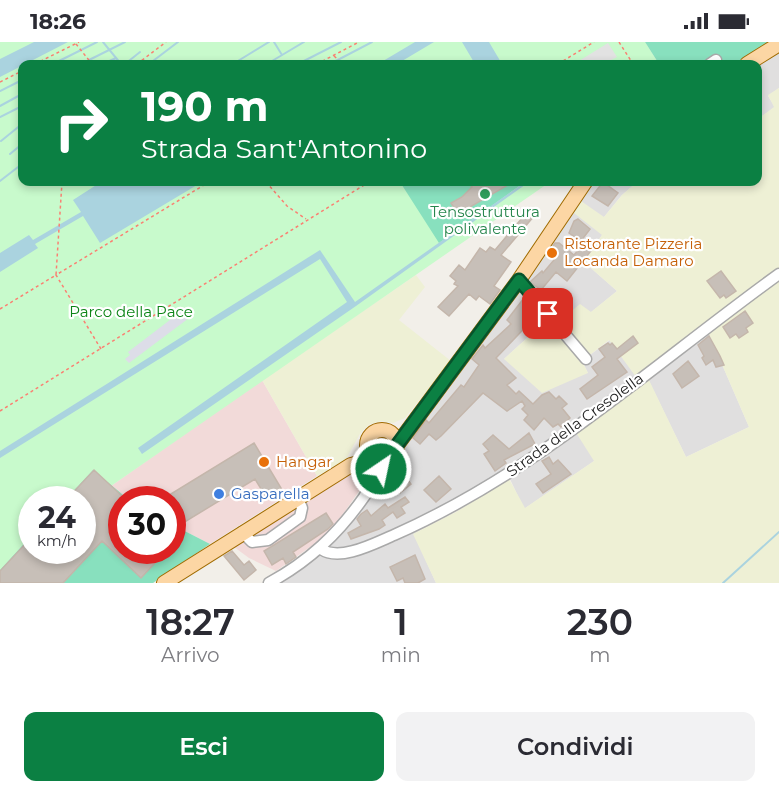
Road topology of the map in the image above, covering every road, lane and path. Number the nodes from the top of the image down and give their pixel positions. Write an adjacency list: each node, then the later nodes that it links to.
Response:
1 (79, 42): 6 (path)
2 (165, 42): 11 (path)
3 (359, 42): 8 (path)
4 (594, 42): 14 (path)
5 (619, 42): 15 (path)
6 (76, 44): 9 (path); 10 (path)
7 (779, 44): 16 (main road)
8 (334, 56): 12 (path); 13 (path)
9 (43, 60)
10 (89, 60)
11 (142, 60)
12 (326, 60)
13 (338, 60)
14 (565, 60)
15 (630, 60)
16 (753, 60)
17 (18, 73): 18 (path)
18 (0, 82)
19 (62, 186): 26 (path)
20 (202, 186): 26 (path)
21 (270, 186): 24 (path)
22 (362, 186): 24 (path)
23 (582, 186): 27 (main road)
24 (307, 220): 29 (path)
25 (779, 274): 40 (street, Strada della Cresolella)
26 (56, 275): 28 (path); 29 (path)
27 (519, 280): 30 (street); 32 (main road)
28 (0, 309)
29 (101, 349): 31 (path)
30 (586, 360)
31 (0, 411)
32 (417, 418): 33 (main road); 35 (main road)
33 (386, 430): 34 (main road); 35 (main road)
34 (366, 443): 36 (main road); 37 (main road)
35 (397, 445): 36 (main road)
36 (379, 459): 37 (main road); 40 (street)
37 (351, 465): 38 (main road)
38 (298, 498): 39 (main road); 39 (street)
39 (242, 532): 41 (main road)
40 (321, 549): 42 (street)
41 (164, 583)
42 (269, 583)

